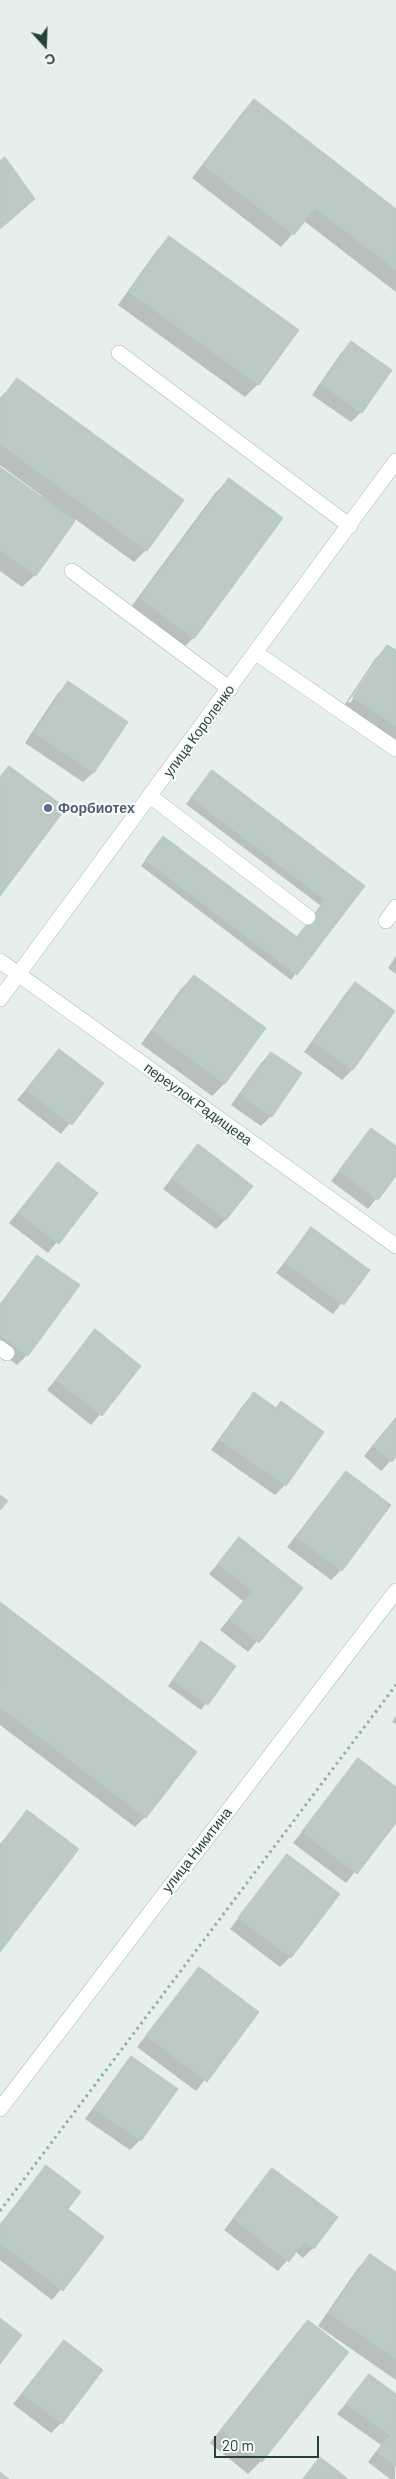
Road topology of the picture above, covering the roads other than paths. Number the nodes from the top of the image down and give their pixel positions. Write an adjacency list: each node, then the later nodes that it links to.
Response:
1 (119, 353): 3 (street)
2 (396, 461): 3 (street, улица Короленко)
3 (350, 526): 5 (street, улица Короленко)
4 (72, 571): 6 (street)
5 (256, 653): 6 (street, улица Короленко); 7 (street)
6 (230, 689): 8 (street, улица Короленко)
7 (396, 750)
8 (150, 796): 10 (street); 13 (street, улица Короленко)
9 (396, 907): 11 (street)
10 (308, 917)
11 (386, 921)
12 (0, 961): 13 (street, переулок Радищева)
13 (19, 974): 14 (street, улица Короленко); 15 (street, переулок Радищева)
14 (0, 999)
15 (396, 1246)
16 (396, 1591): 17 (street, улица Никитина)
17 (0, 2109)

